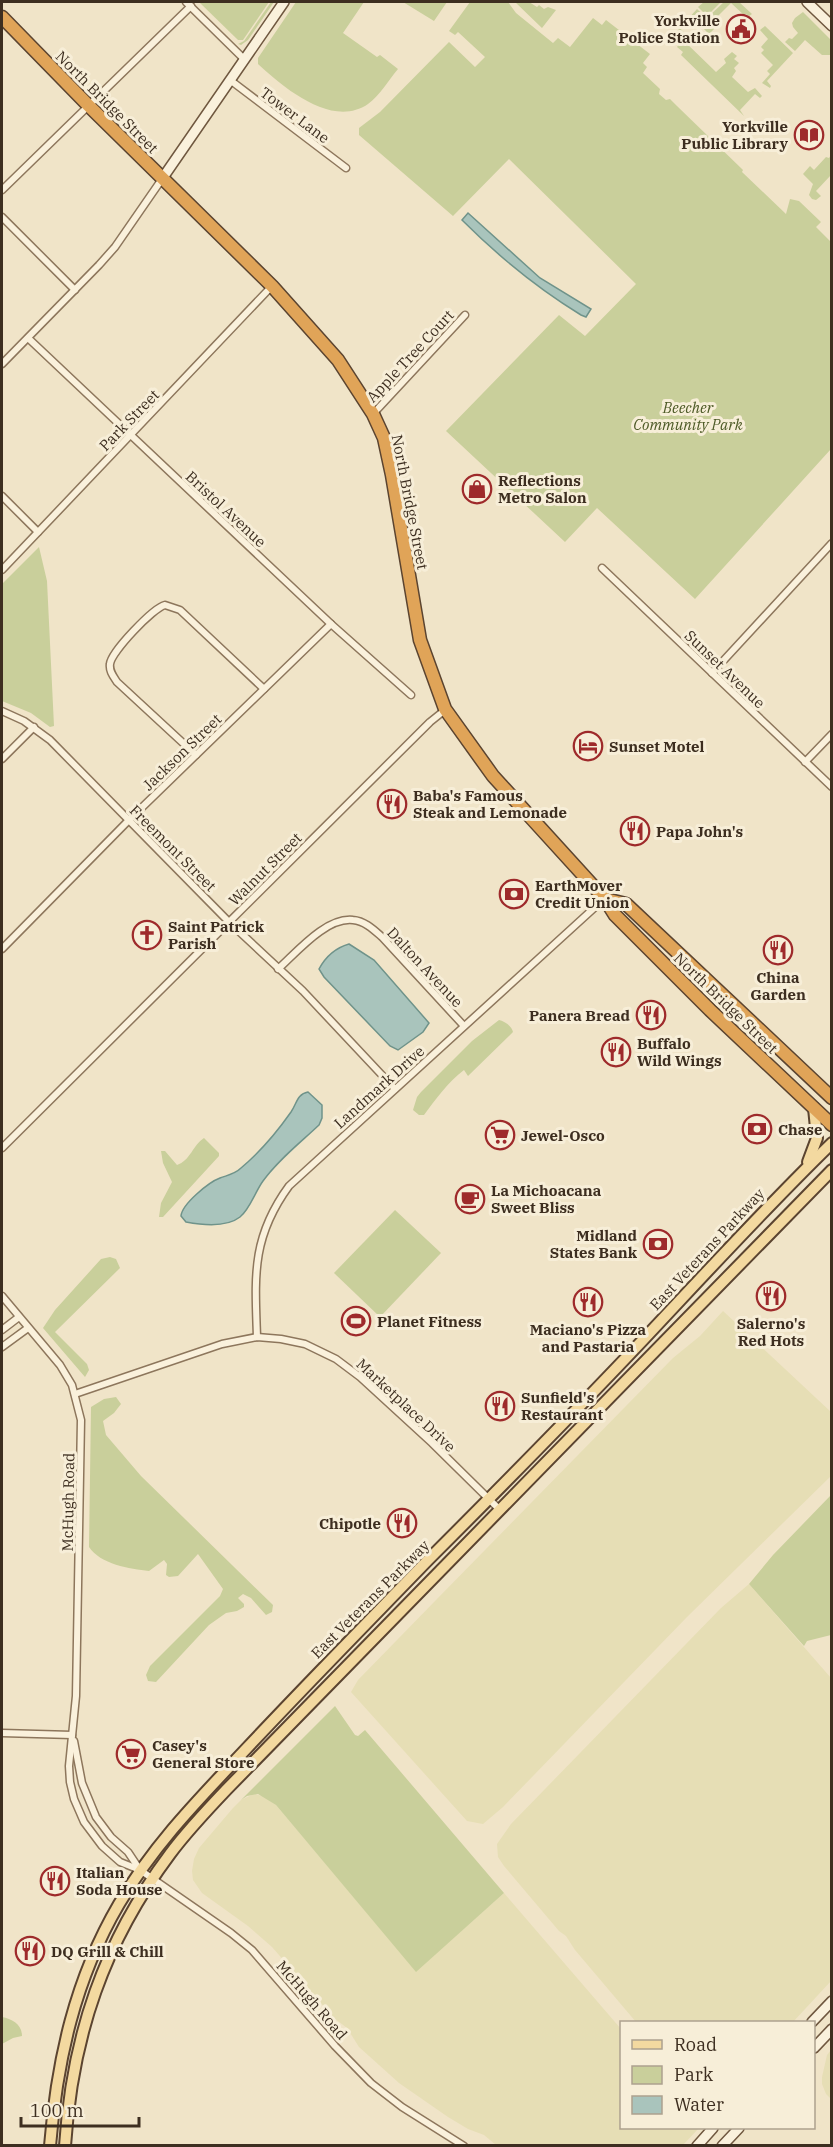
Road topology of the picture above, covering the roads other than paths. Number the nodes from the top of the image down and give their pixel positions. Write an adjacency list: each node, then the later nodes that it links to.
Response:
1 (284, 2): 6 (street)
2 (807, 2): 5 (street)
3 (188, 4): 6 (street); 8 (street)
4 (2, 17): 8 (highway, North Bridge Street)
5 (831, 26)
6 (244, 59): 7 (street)
7 (230, 80): 9 (street, Tower Lane); 10 (street)
8 (88, 105): 10 (highway, North Bridge Street); 11 (street)
9 (346, 168)
10 (162, 179): 13 (highway, North Bridge Street); 14 (street)
11 (2, 190)
12 (2, 217): 14 (street)
13 (272, 286): 18 (highway, North Bridge Street); 19 (street, Park Street)
14 (75, 290): 16 (street)
15 (465, 315): 18 (street, Apple Tree Court)
16 (28, 338): 17 (street); 19 (street, Bristol Avenue)
17 (2, 364)
18 (373, 414): 29 (highway, North Bridge Street)
19 (131, 436): 21 (street, Park Street); 25 (street, Bristol Avenue)
20 (2, 496): 21 (street)
21 (38, 532): 24 (street, Park Street)
22 (831, 543): 26 (street)
23 (602, 568): 26 (street, Sunset Avenue)
24 (2, 570)
25 (331, 624): 27 (street, Jackson Street); 28 (street, Bristol Avenue)
26 (712, 673): 35 (street, Sunset Avenue)
27 (264, 689): 33 (street, Jackson Street); 33 (street)
28 (411, 695)
29 (445, 709): 38 (highway, North Bridge Street); 39 (street, Walnut Street)
30 (2, 711): 31 (street, Freemont Street)
31 (34, 727): 34 (street); 37 (street, Freemont Street)
32 (831, 734): 35 (street)
33 (196, 755): 37 (street, Jackson Street)
34 (2, 759)
35 (805, 762): 36 (street, Sunset Avenue)
36 (831, 787)
37 (129, 820): 39 (street, Freemont Street); 40 (street, Jackson Street)
38 (605, 899): 42 (street, Landmark Drive); 44 (highway, North Bridge Street); 45 (highway, North Bridge Street)
39 (229, 922): 41 (street, Freemont Street); 48 (street, Walnut Street)
40 (2, 949)
41 (278, 969): 42 (street, Dalton Avenue); 43 (street, Freemont Street)
42 (464, 1026): 43 (street, Landmark Drive)
43 (395, 1089): 56 (street, Landmark Drive)
44 (830, 1095)
45 (814, 1108): 46 (highway, North Bridge Street); 49 (main road)
46 (831, 1125)
47 (831, 1143): 49 (main road, East Veterans Parkway)
48 (2, 1148)
49 (806, 1168): 59 (main road, East Veterans Parkway)
50 (831, 1170): 51 (main road, East Veterans Parkway)
51 (826, 1177): 60 (main road, East Veterans Parkway)
52 (2, 1296): 53 (street, McHugh Road)
53 (19, 1317): 54 (street, McHugh Road); 55 (street)
54 (28, 1328): 57 (street); 58 (street, McHugh Road)
55 (2, 1329)
56 (257, 1337): 58 (street, Marketplace Drive); 59 (street, Marketplace Drive)
57 (2, 1347)
58 (75, 1394): 62 (street, McHugh Road)
59 (489, 1500): 60 (street, Marketplace Drive); 63 (main road, East Veterans Parkway)
60 (500, 1510): 64 (main road, East Veterans Parkway)
61 (2, 1734): 62 (street)
62 (72, 1735): 63 (street, McHugh Road); 63 (street, McHugh Road)
63 (140, 1870): 64 (street, McHugh Road); 71 (main road, East Veterans Parkway)
64 (153, 1878): 72 (main road, East Veterans Parkway); 73 (street, McHugh Road)
65 (831, 2001): 66 (street)
66 (813, 2021)
67 (831, 2029): 68 (street)
68 (815, 2046)
69 (711, 2129): 74 (street)
70 (737, 2129): 75 (street)
71 (50, 2145)
72 (65, 2145)
73 (464, 2145)
74 (697, 2145)
75 (722, 2145)

